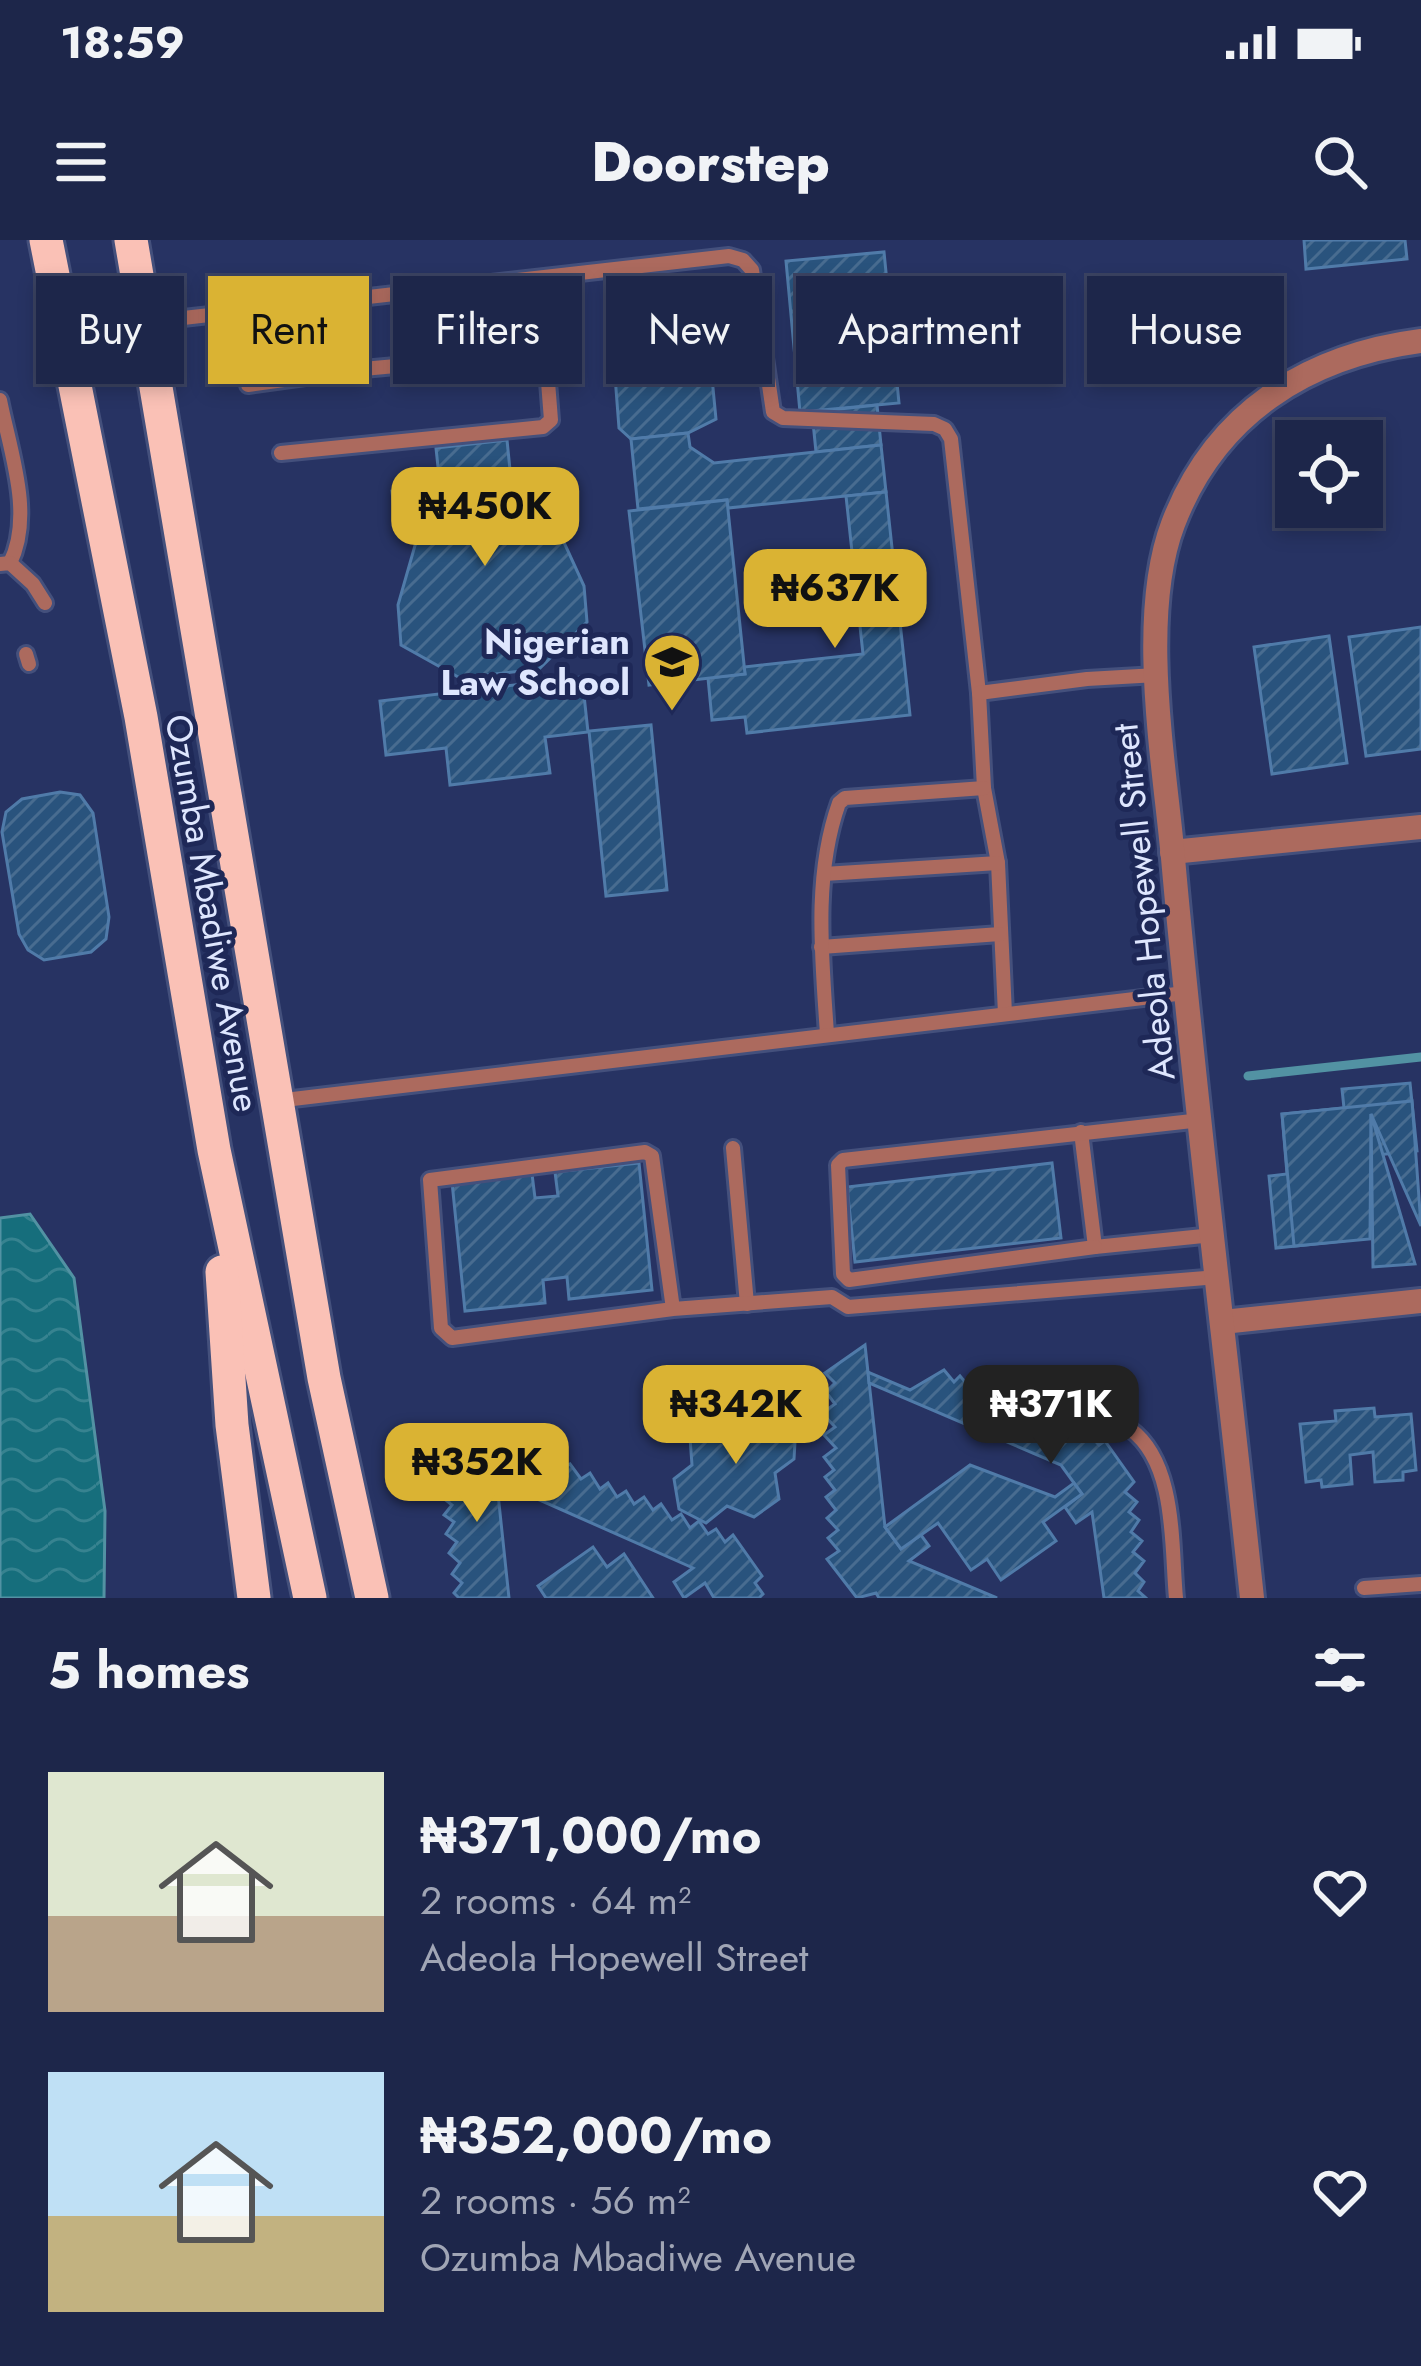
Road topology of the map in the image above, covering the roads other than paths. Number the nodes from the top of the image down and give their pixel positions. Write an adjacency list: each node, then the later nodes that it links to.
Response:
1 (46, 240): 32 (highway, Ozumba Mbadiwe Avenue)
2 (131, 240): 3 (highway, Ozumba Mbadiwe Avenue)
3 (138, 276)
4 (572, 276): 17 (lane)
5 (393, 294): 6 (lane)
6 (184, 315)
7 (1421, 341): 16 (street, Adeola Hopewell Street)
8 (393, 366): 11 (lane)
9 (157, 384): 28 (highway, Ozumba Mbadiwe Avenue)
10 (548, 384): 13 (lane)
11 (248, 385)
12 (0, 400): 14 (lane)
13 (281, 453)
14 (5, 564): 15 (lane)
15 (45, 603)
16 (1157, 675): 17 (lane); 20 (street, Adeola Hopewell Street)
17 (979, 693): 18 (lane)
18 (984, 788): 21 (lane); 22 (lane)
19 (1421, 826): 20 (street)
20 (1172, 852): 25 (street, Adeola Hopewell Street)
21 (998, 863): 22 (lane); 23 (lane)
22 (824, 874): 24 (lane)
23 (1000, 934): 24 (lane); 26 (lane)
24 (821, 947): 27 (lane)
25 (1185, 993): 26 (lane); 29 (street, Adeola Hopewell Street)
26 (1004, 1014): 27 (lane)
27 (827, 1034): 28 (lane)
28 (276, 1101): 45 (highway, Ozumba Mbadiwe Avenue)
29 (1201, 1120): 30 (lane); 33 (street, Adeola Hopewell Street)
30 (1082, 1132): 34 (lane); 34 (lane)
31 (733, 1148): 37 (lane)
32 (214, 1150): 43 (highway); 44 (highway, Ozumba Mbadiwe Avenue)
33 (1213, 1235): 34 (lane); 35 (street, Adeola Hopewell Street)
34 (1095, 1247)
35 (1218, 1277): 37 (lane); 39 (street, Adeola Hopewell Street)
36 (1421, 1301): 39 (street)
37 (747, 1304): 38 (lane)
38 (673, 1309): 38 (lane)
39 (1223, 1322): 47 (street, Adeola Hopewell Street)
40 (1029, 1376): 46 (lane)
41 (1421, 1584): 42 (lane)
42 (1364, 1588)
43 (254, 1598)
44 (310, 1598)
45 (372, 1598)
46 (1176, 1598)
47 (1252, 1598)

